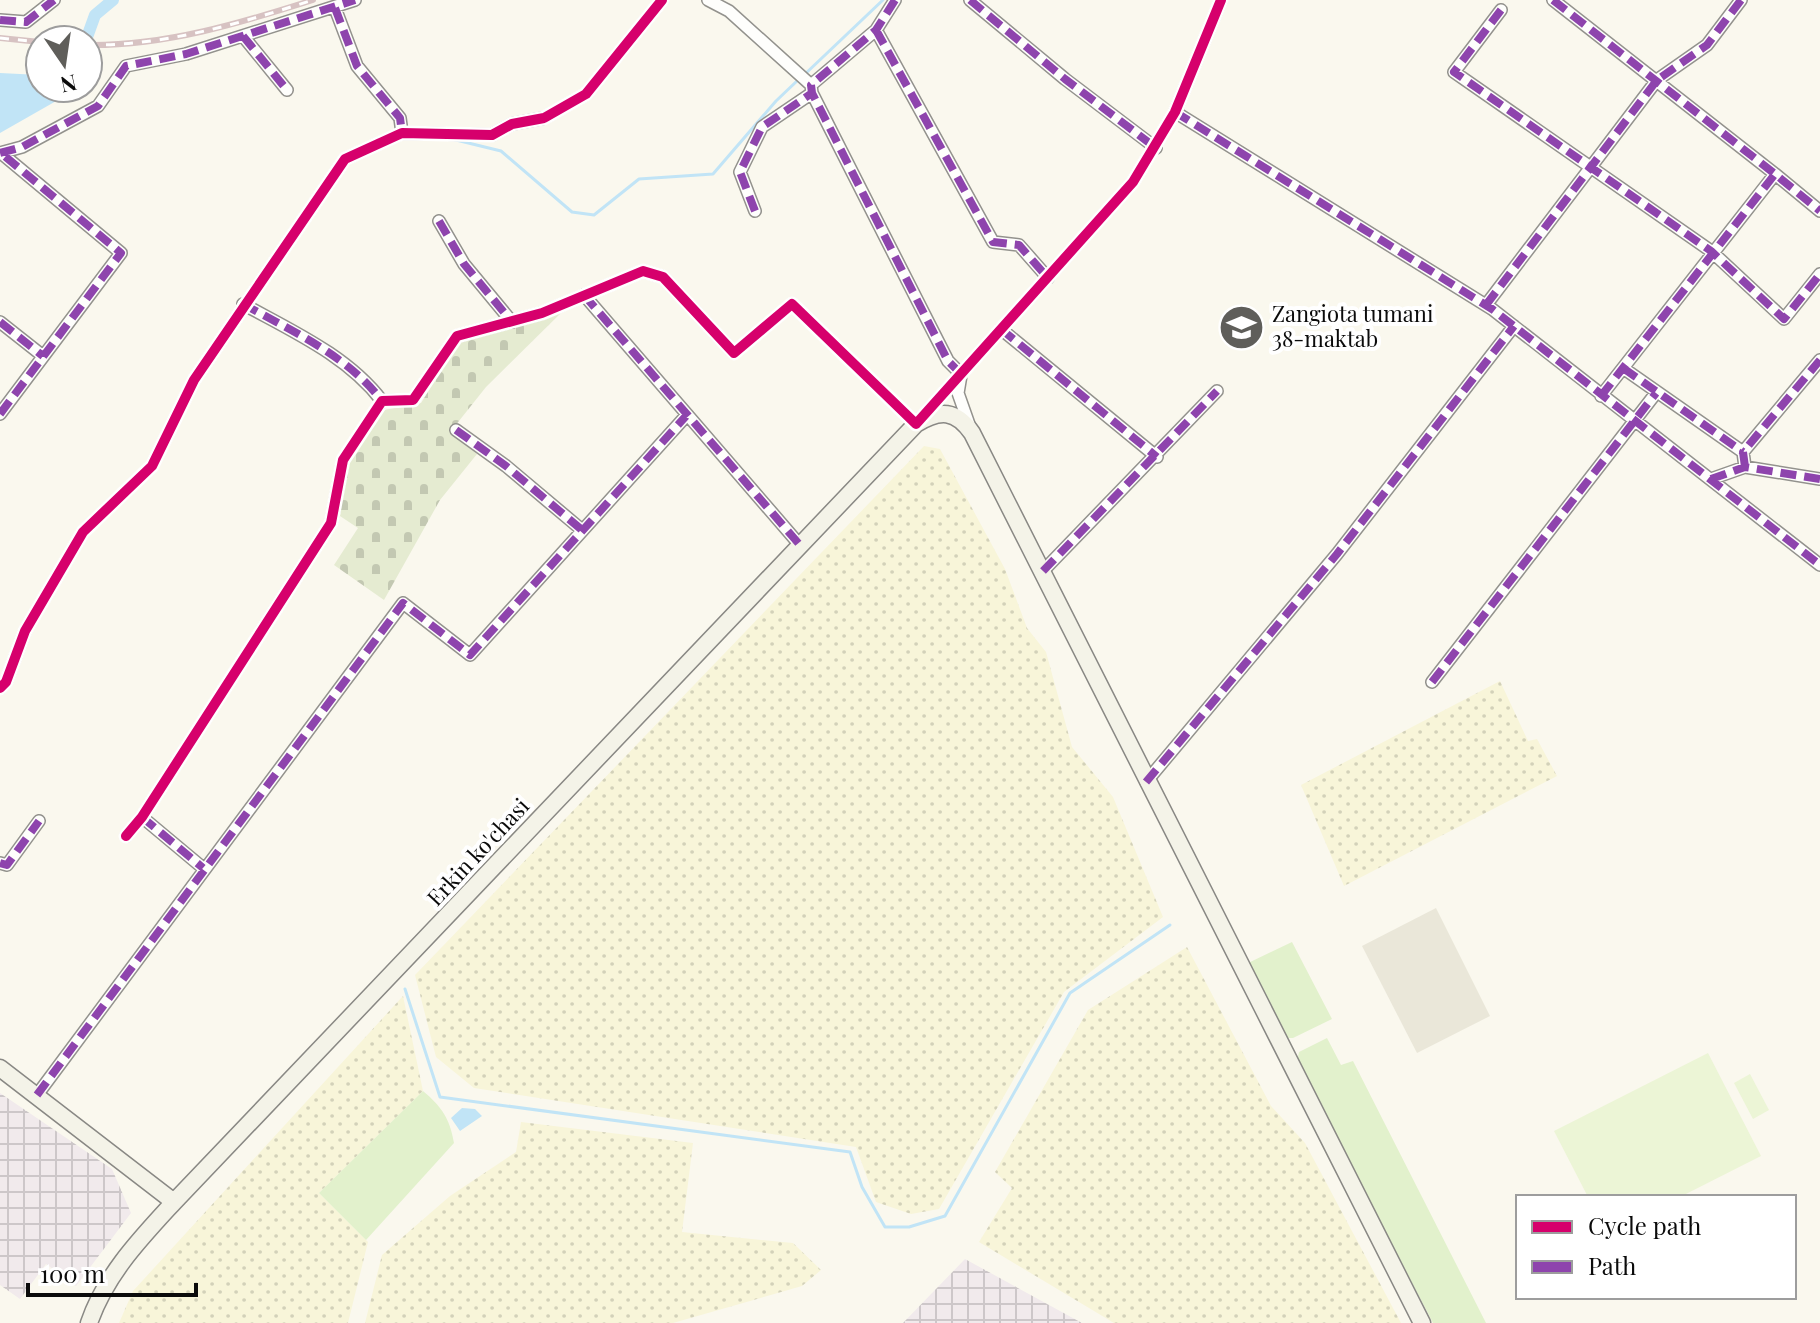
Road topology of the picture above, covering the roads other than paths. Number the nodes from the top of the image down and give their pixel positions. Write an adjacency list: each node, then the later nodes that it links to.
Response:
1 (54, 0): 13 (street)
2 (355, 0): 11 (street)
3 (662, 0): 20 (street)
4 (708, 0): 17 (street)
5 (895, 0): 14 (street)
6 (970, 0): 21 (street)
7 (1207, 0): 10 (street)
8 (1553, 0): 16 (street)
9 (1741, 0): 16 (street)
10 (1220, 3): 19 (street)
11 (335, 8): 15 (street); 20 (street)
12 (1501, 10): 23 (street)
13 (0, 20)
14 (876, 30): 17 (street); 30 (street)
15 (243, 36): 18 (street); 22 (street)
16 (1657, 80): 23 (street); 24 (street)
17 (812, 89): 25 (street); 41 (street)
18 (287, 90)
19 (1175, 112): 21 (street); 33 (street)
20 (402, 133): 32 (street)
21 (1156, 148): 30 (street)
22 (0, 153): 38 (street)
23 (1593, 166): 28 (street); 33 (street)
24 (1775, 174): 26 (street); 28 (street)
25 (755, 211)
26 (1820, 211)
27 (439, 221): 35 (street)
28 (1711, 251): 29 (street); 40 (street)
29 (1820, 274)
30 (1048, 278): 37 (street)
31 (584, 295): 35 (street); 47 (street); 49 (street)
32 (243, 304): 45 (street); 62 (street)
33 (1486, 305): 36 (street)
34 (0, 322): 38 (street)
35 (512, 322): 45 (street)
36 (1514, 326): 44 (street); 63 (street)
37 (1001, 329): 41 (street); 53 (street)
38 (43, 356): 46 (street)
39 (1820, 360): 52 (street)
40 (1623, 368): 43 (street); 44 (street)
41 (961, 374): 49 (street); 51 (street)
42 (1217, 391): 53 (street)
43 (1656, 393): 48 (street); 52 (street)
44 (1601, 396): 48 (street)
45 (382, 401): 64 (street)
46 (0, 414)
47 (686, 416): 57 (street); 58 (street)
48 (1636, 419): 55 (street); 61 (street)
49 (916, 424): 51 (main road); 58 (main road, Erkin ko'chasi)
50 (456, 430): 57 (street)
51 (972, 433): 60 (main road)
52 (1743, 452): 54 (street)
53 (1157, 457): 60 (street)
54 (1745, 467): 55 (street); 56 (street)
55 (1711, 479): 59 (street)
56 (1820, 479)
57 (582, 530): 68 (street)
58 (799, 544): 71 (main road, Erkin ko'chasi)
59 (1820, 565)
60 (1043, 571): 63 (main road)
61 (1432, 682)
62 (0, 688)
63 (1146, 782): 73 (main road)
64 (142, 817): 66 (street); 68 (street)
65 (39, 821): 67 (street)
66 (126, 836)
67 (0, 863)
68 (203, 868): 70 (street)
69 (0, 1068): 70 (main road)
70 (37, 1095): 71 (main road)
71 (174, 1202): 72 (main road, Erkin ko'chasi)
72 (89, 1323)
73 (1422, 1323)

